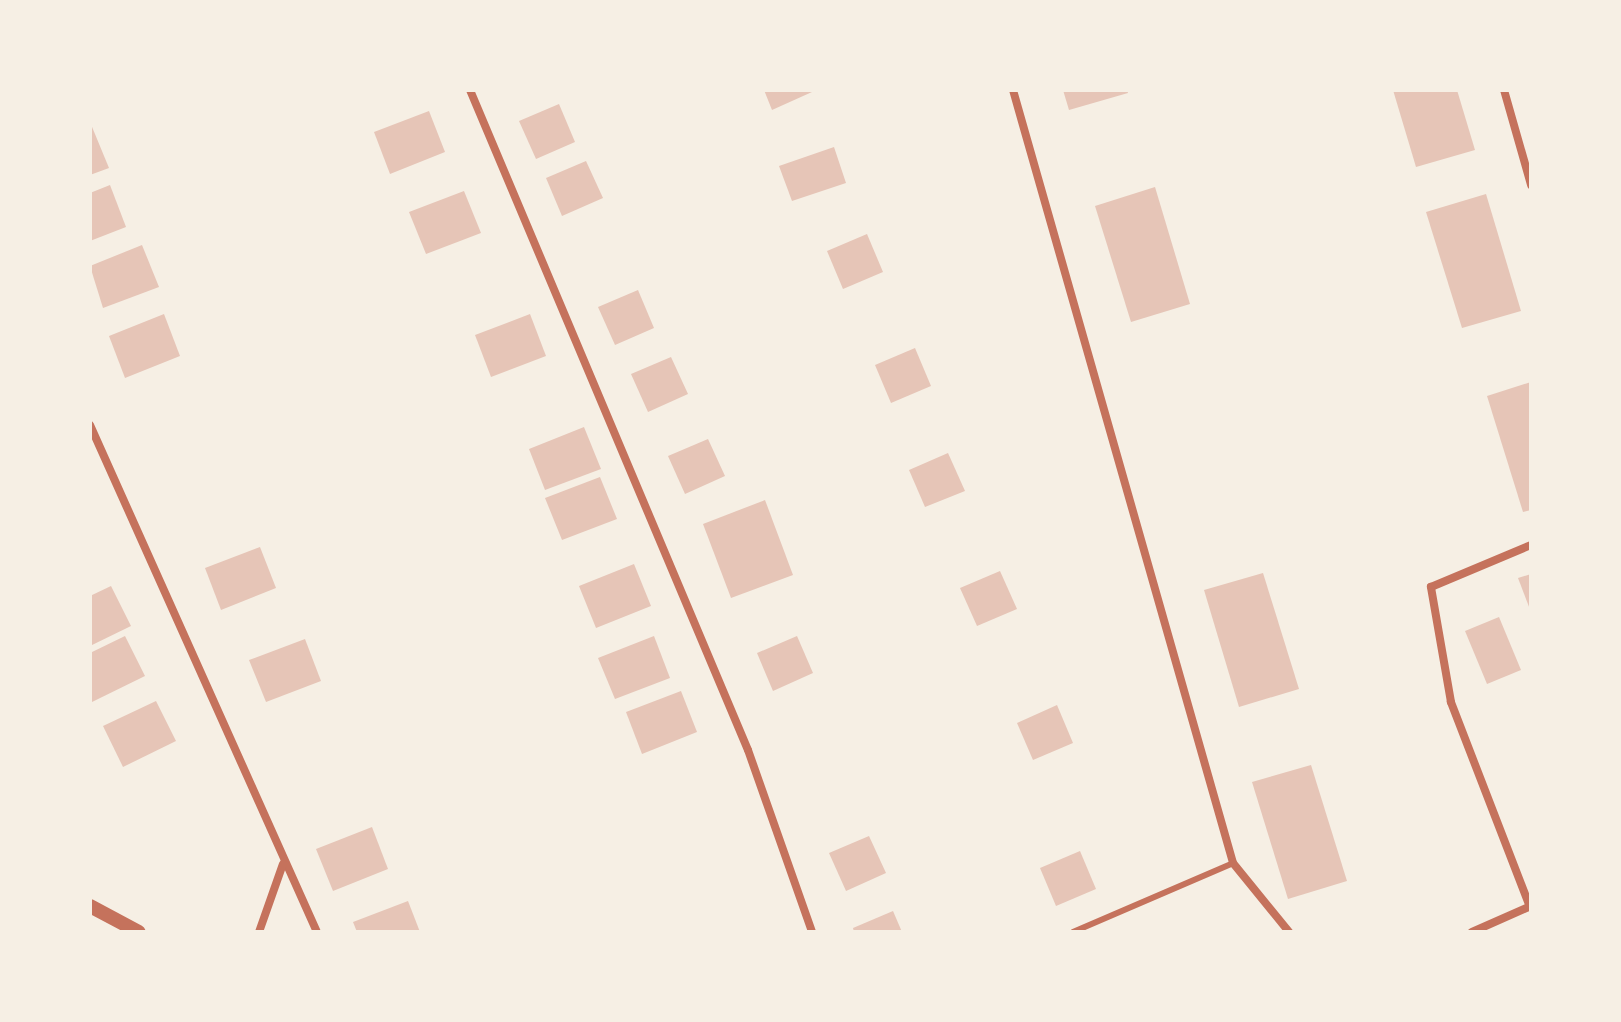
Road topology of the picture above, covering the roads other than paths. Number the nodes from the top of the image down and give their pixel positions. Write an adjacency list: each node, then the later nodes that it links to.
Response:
1 (470, 90): 14 (street)
2 (1013, 90): 7 (street)
3 (1504, 90): 4 (street)
4 (1531, 185)
5 (90, 425): 8 (street)
6 (1531, 545): 10 (street)
7 (1233, 863): 15 (lane); 16 (street)
8 (283, 864): 12 (street); 13 (street)
9 (90, 906): 11 (street)
10 (1530, 907): 17 (street)
11 (139, 932)
12 (259, 932)
13 (317, 932)
14 (812, 932)
15 (1073, 932)
16 (1289, 932)
17 (1472, 932)

